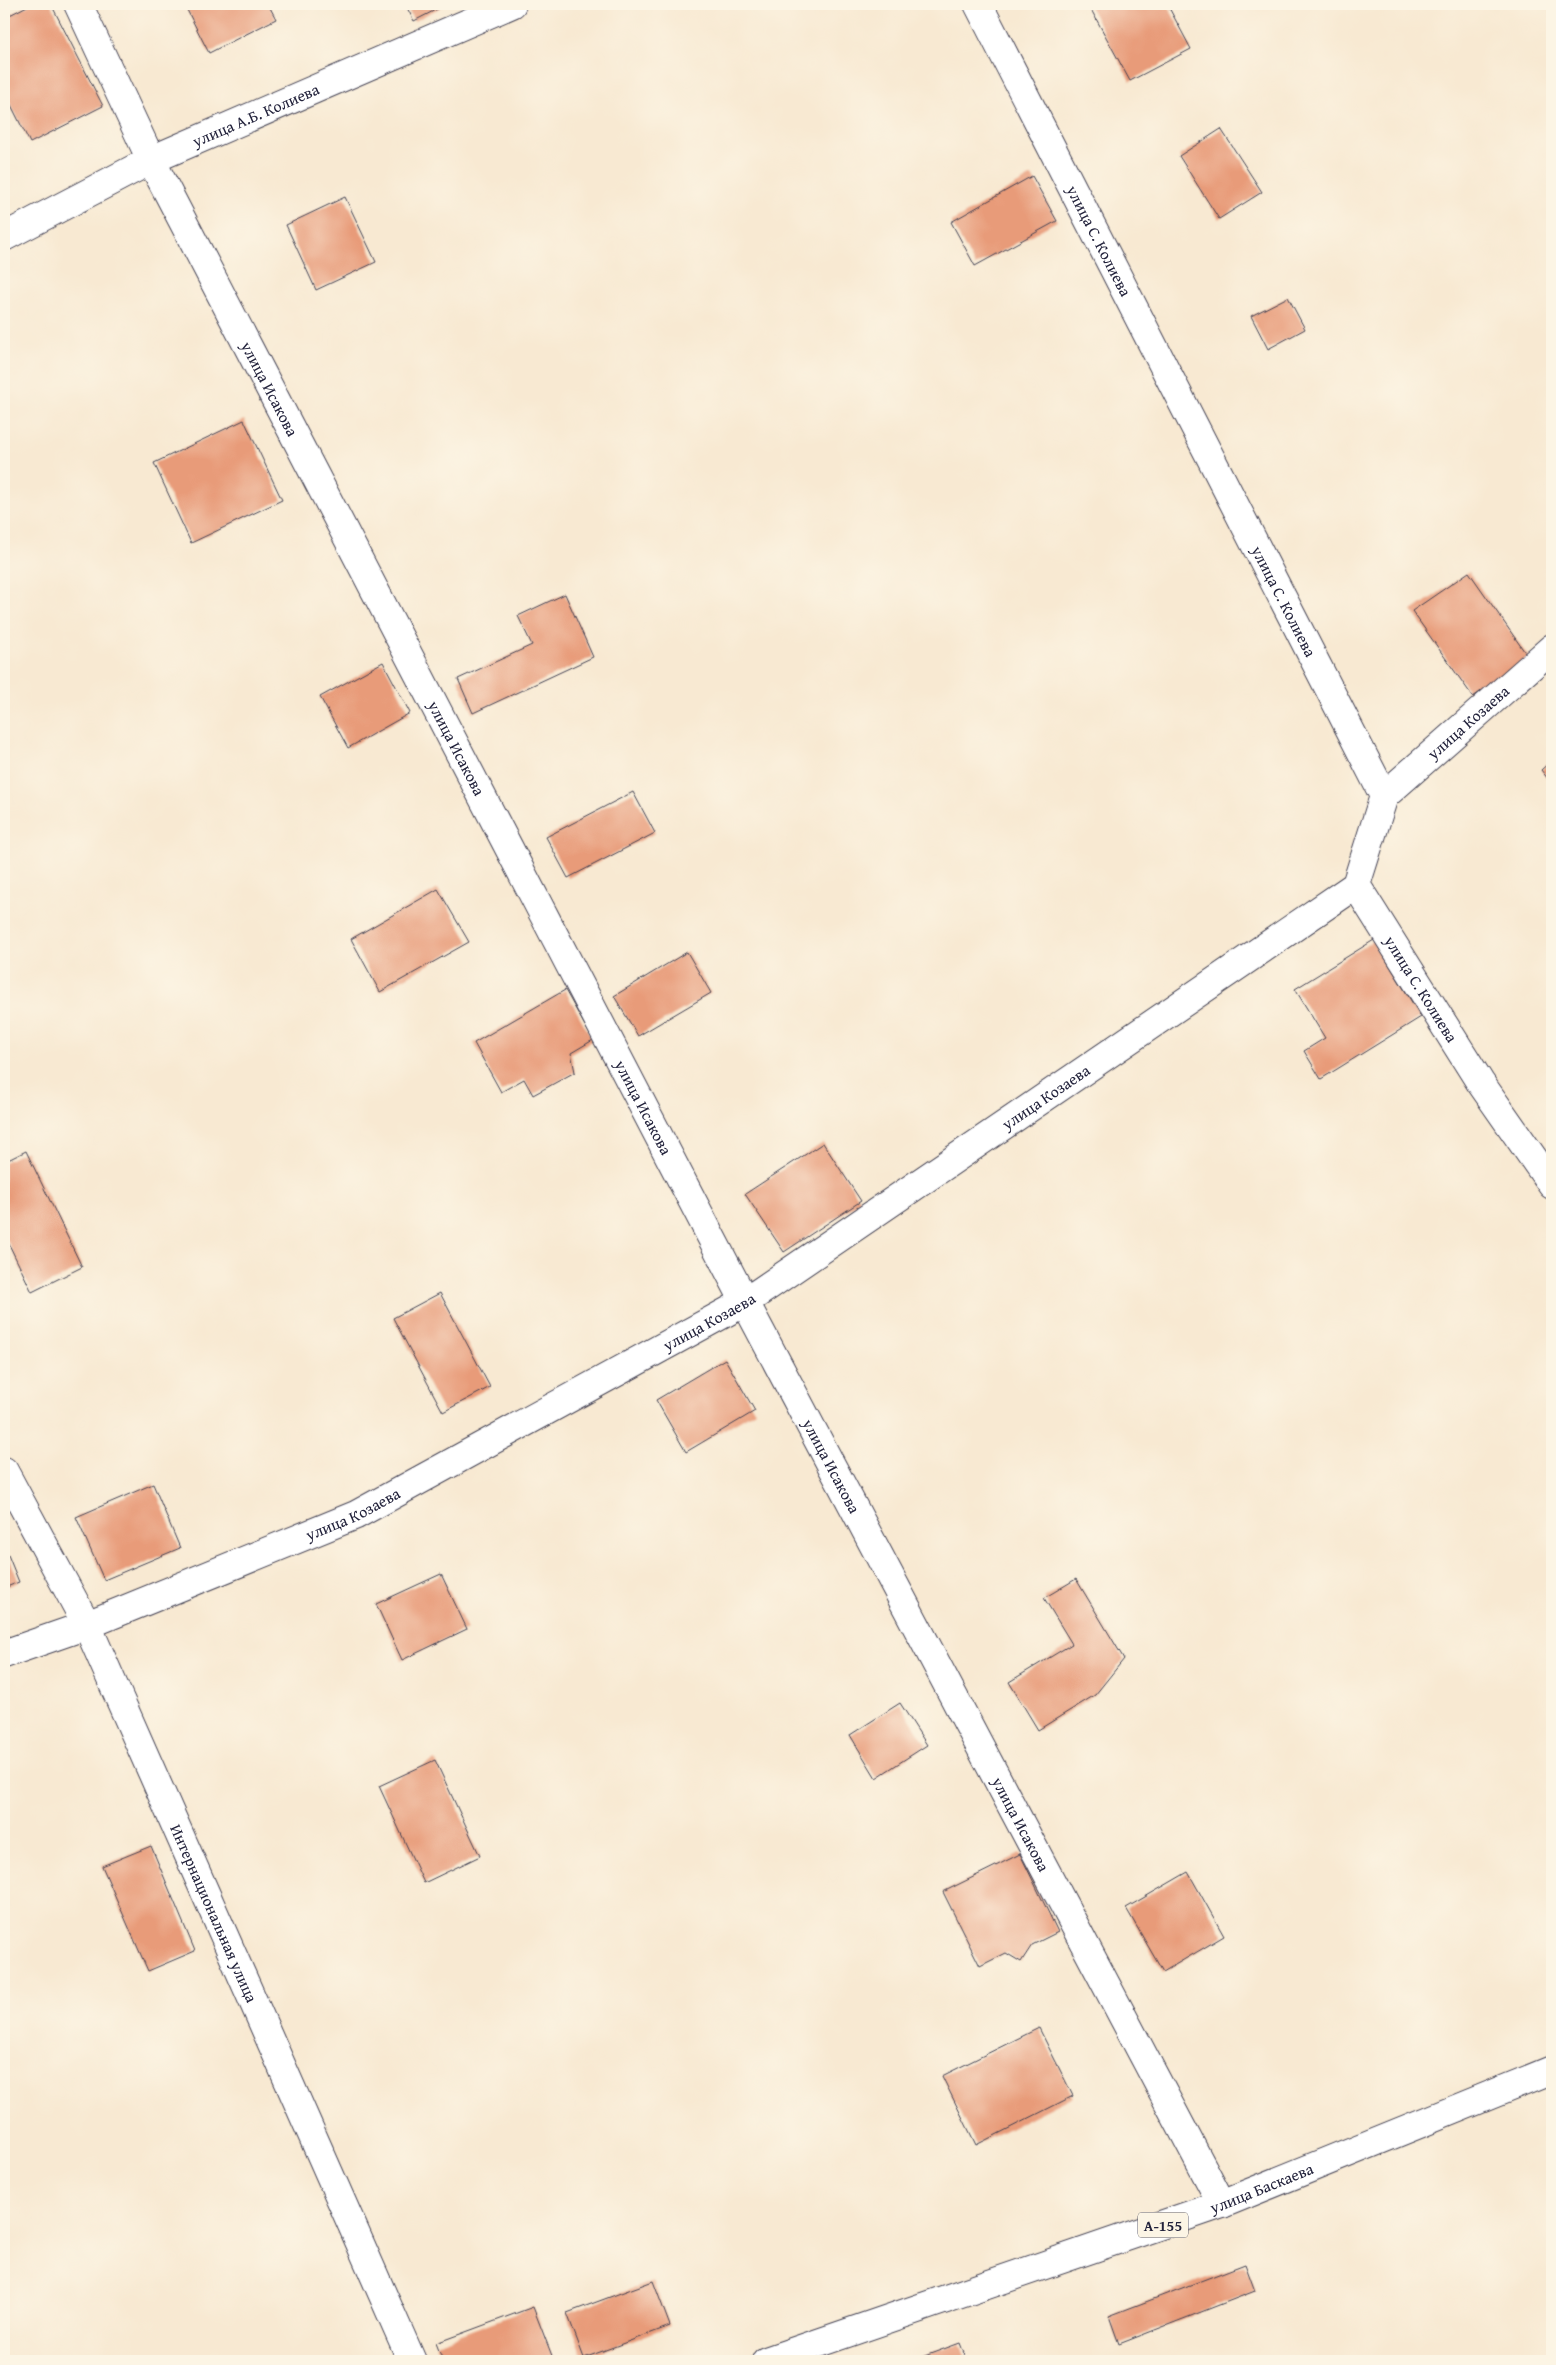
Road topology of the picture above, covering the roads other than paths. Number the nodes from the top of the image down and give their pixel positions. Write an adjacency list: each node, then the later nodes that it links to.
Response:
1 (78, 4): 4 (street, улица Исакова)
2 (512, 4): 4 (street, улица А.Б. Колиева)
3 (978, 4): 7 (street, улица С. Колиева)
4 (151, 160): 5 (street, улица А.Б. Колиева); 10 (street, улица Исакова)
5 (4, 237)
6 (1552, 648): 7 (street, улица Козаева)
7 (1384, 796): 8 (street)
8 (1356, 885): 9 (street, улица С. Колиева); 10 (street, улица Козаева)
9 (1552, 1185)
10 (745, 1302): 12 (street, улица Козаева); 15 (street, улица Исакова)
11 (4, 1471): 12 (street, Интернациональная улица)
12 (87, 1625): 13 (street, улица Козаева); 16 (street, Интернациональная улица)
13 (4, 1654)
14 (1552, 2070): 15 (street, улица Баскаева / А-155)
15 (1222, 2204): 17 (street, улица Баскаева / А-155)
16 (412, 2361)
17 (766, 2361)

